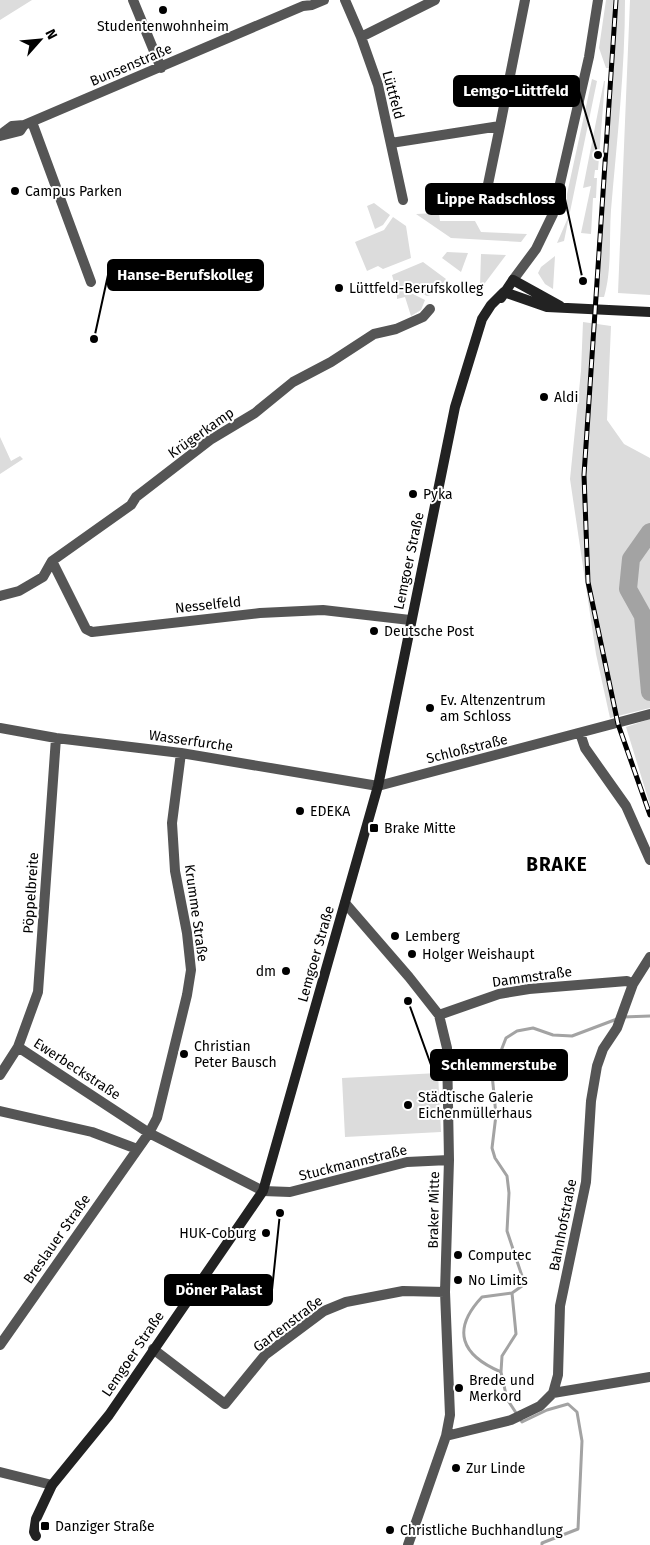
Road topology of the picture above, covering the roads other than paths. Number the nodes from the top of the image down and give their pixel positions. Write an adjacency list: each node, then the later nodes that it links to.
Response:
1 (133, 0): 9 (street)
2 (324, 0): 7 (street, Bunsenstraße)
3 (344, 0): 8 (street, Lüttfeld)
4 (435, 0): 8 (street)
5 (525, 0): 11 (street)
6 (598, 0): 16 (street)
7 (306, 3): 9 (street, Bunsenstraße)
8 (361, 37): 13 (street, Lüttfeld)
9 (161, 68): 10 (street, Bunsenstraße)
10 (28, 123): 12 (street, Bunsenstraße); 17 (street)
11 (500, 126): 13 (street); 14 (street)
12 (0, 136)
13 (391, 143): 15 (street, Lüttfeld)
14 (482, 196)
15 (403, 200)
16 (513, 280): 18 (main road, Lemgoer Straße); 19 (main road)
17 (91, 282)
18 (504, 292): 19 (main road); 24 (main road, Lemgoer Straße)
19 (561, 306): 21 (main road)
20 (430, 309): 22 (street, Krügerkamp)
21 (650, 312)
22 (52, 561): 23 (street, Krügerkamp); 24 (street, Nesselfeld)
23 (0, 596)
24 (410, 620): 30 (main road, Lemgoer Straße)
25 (646, 715): 27 (street, Schloßstraße)
26 (0, 728): 28 (street, Wasserfurche)
27 (580, 733): 30 (street, Schloßstraße); 31 (street)
28 (56, 738): 29 (street, Wasserfurche); 36 (street, Pöppelbreite)
29 (182, 753): 30 (street, Wasserfurche); 39 (street, Krumme Straße)
30 (378, 786): 32 (main road, Lemgoer Straße)
31 (650, 860)
32 (345, 903): 35 (street, Braker Mitte); 42 (main road, Lemgoer Straße)
33 (650, 957): 34 (street, Bahnhofstraße)
34 (633, 984): 35 (street, Dammstraße); 47 (street, Bahnhofstraße)
35 (438, 1015): 41 (street, Braker Mitte)
36 (18, 1047): 37 (street, Ewerbeckstraße); 39 (street, Ewerbeckstraße)
37 (0, 1075)
38 (0, 1111): 40 (street)
39 (149, 1133): 40 (street); 42 (street, Ewerbeckstraße)
40 (137, 1149): 44 (street, Breslauer Straße)
41 (448, 1160): 42 (street, Stuckmannstraße); 43 (street, Braker Mitte)
42 (264, 1191): 45 (main road, Lemgoer Straße)
43 (445, 1292): 45 (street, Gartenstraße); 48 (street, Braker Mitte)
44 (0, 1345)
45 (153, 1349): 50 (main road, Lemgoer Straße)
46 (650, 1377): 47 (street)
47 (554, 1394): 48 (street)
48 (446, 1436): 52 (street, Braker Mitte)
49 (0, 1472): 50 (street)
50 (52, 1485): 51 (main road, Lemgoer Straße)
51 (35, 1541)
52 (408, 1545)

